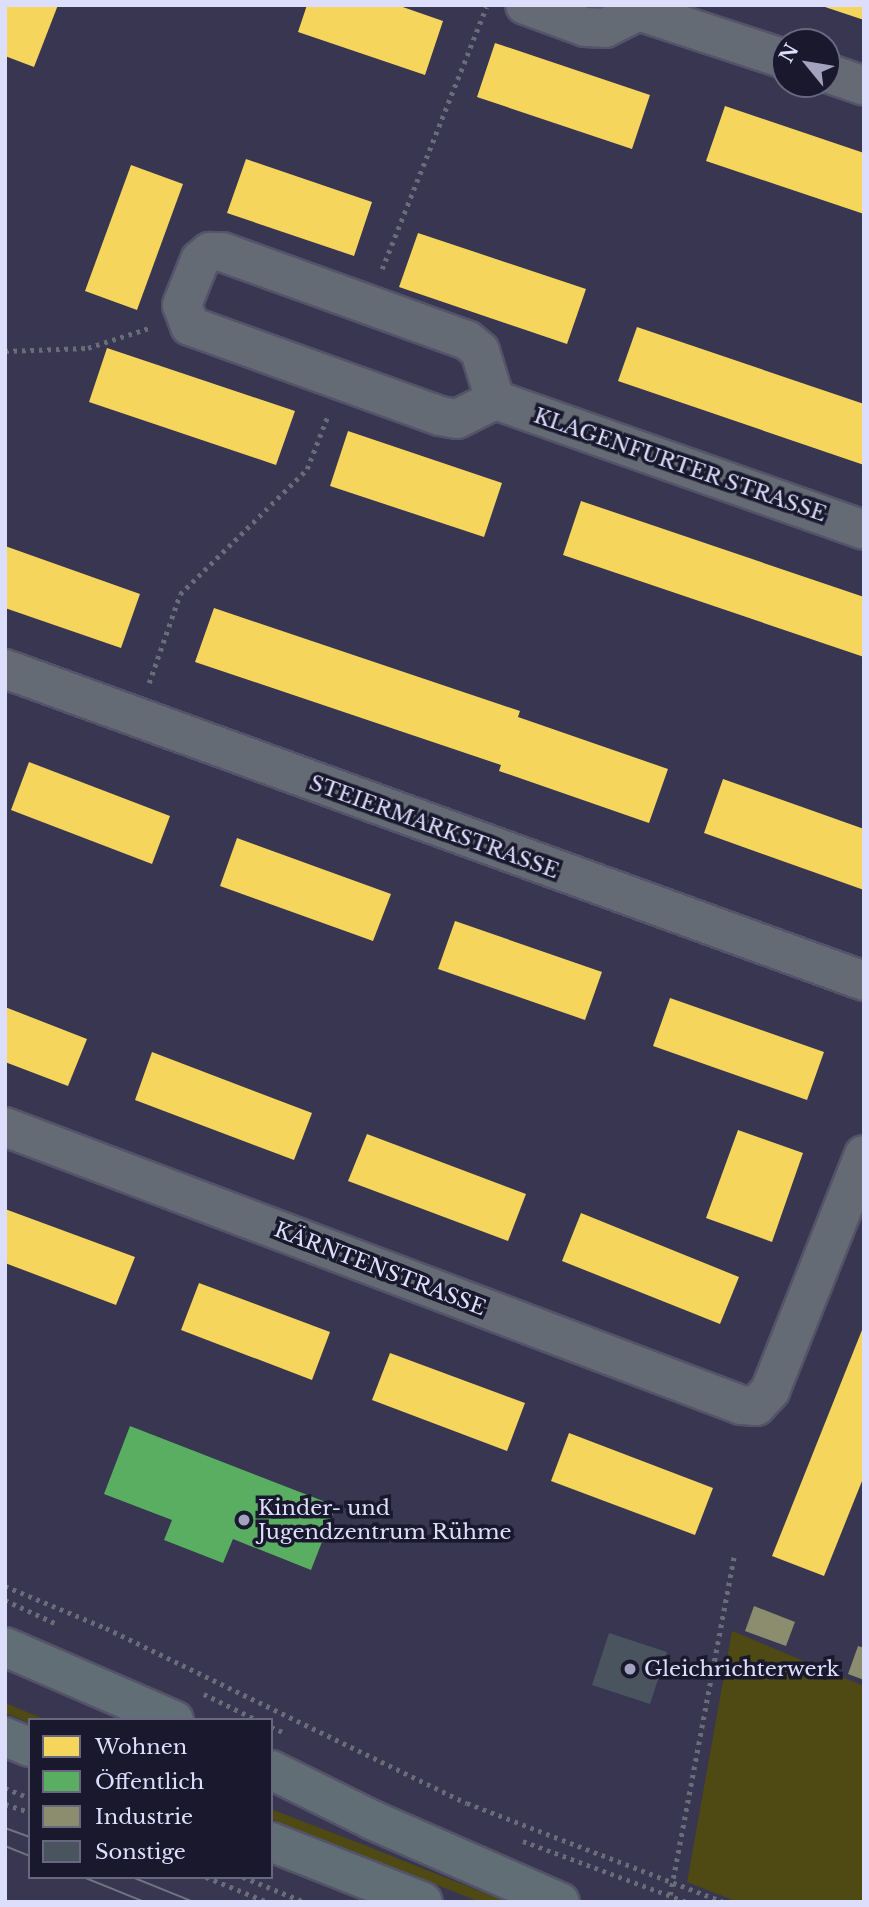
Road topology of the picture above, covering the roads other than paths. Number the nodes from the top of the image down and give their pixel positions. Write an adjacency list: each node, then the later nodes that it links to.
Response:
1 (525, 5): 2 (street)
2 (638, 8): 3 (street)
3 (771, 55)
4 (841, 78): 5 (street)
5 (864, 86)
6 (495, 400): 6 (street); 7 (street, KLAGENFURTER STRASSE)
7 (864, 530)
8 (5, 669): 9 (street, STEIERMARKSTRASSE)
9 (864, 981)
10 (5, 1127): 11 (street, KÄRNTENSTRASSE)
11 (864, 1155)
12 (5, 1647): 13 (main road)
13 (169, 1718)
14 (5, 1737): 15 (main road)
15 (28, 1746)
16 (273, 1771): 19 (main road)
17 (273, 1843): 18 (main road)
18 (423, 1902)
19 (560, 1902)

